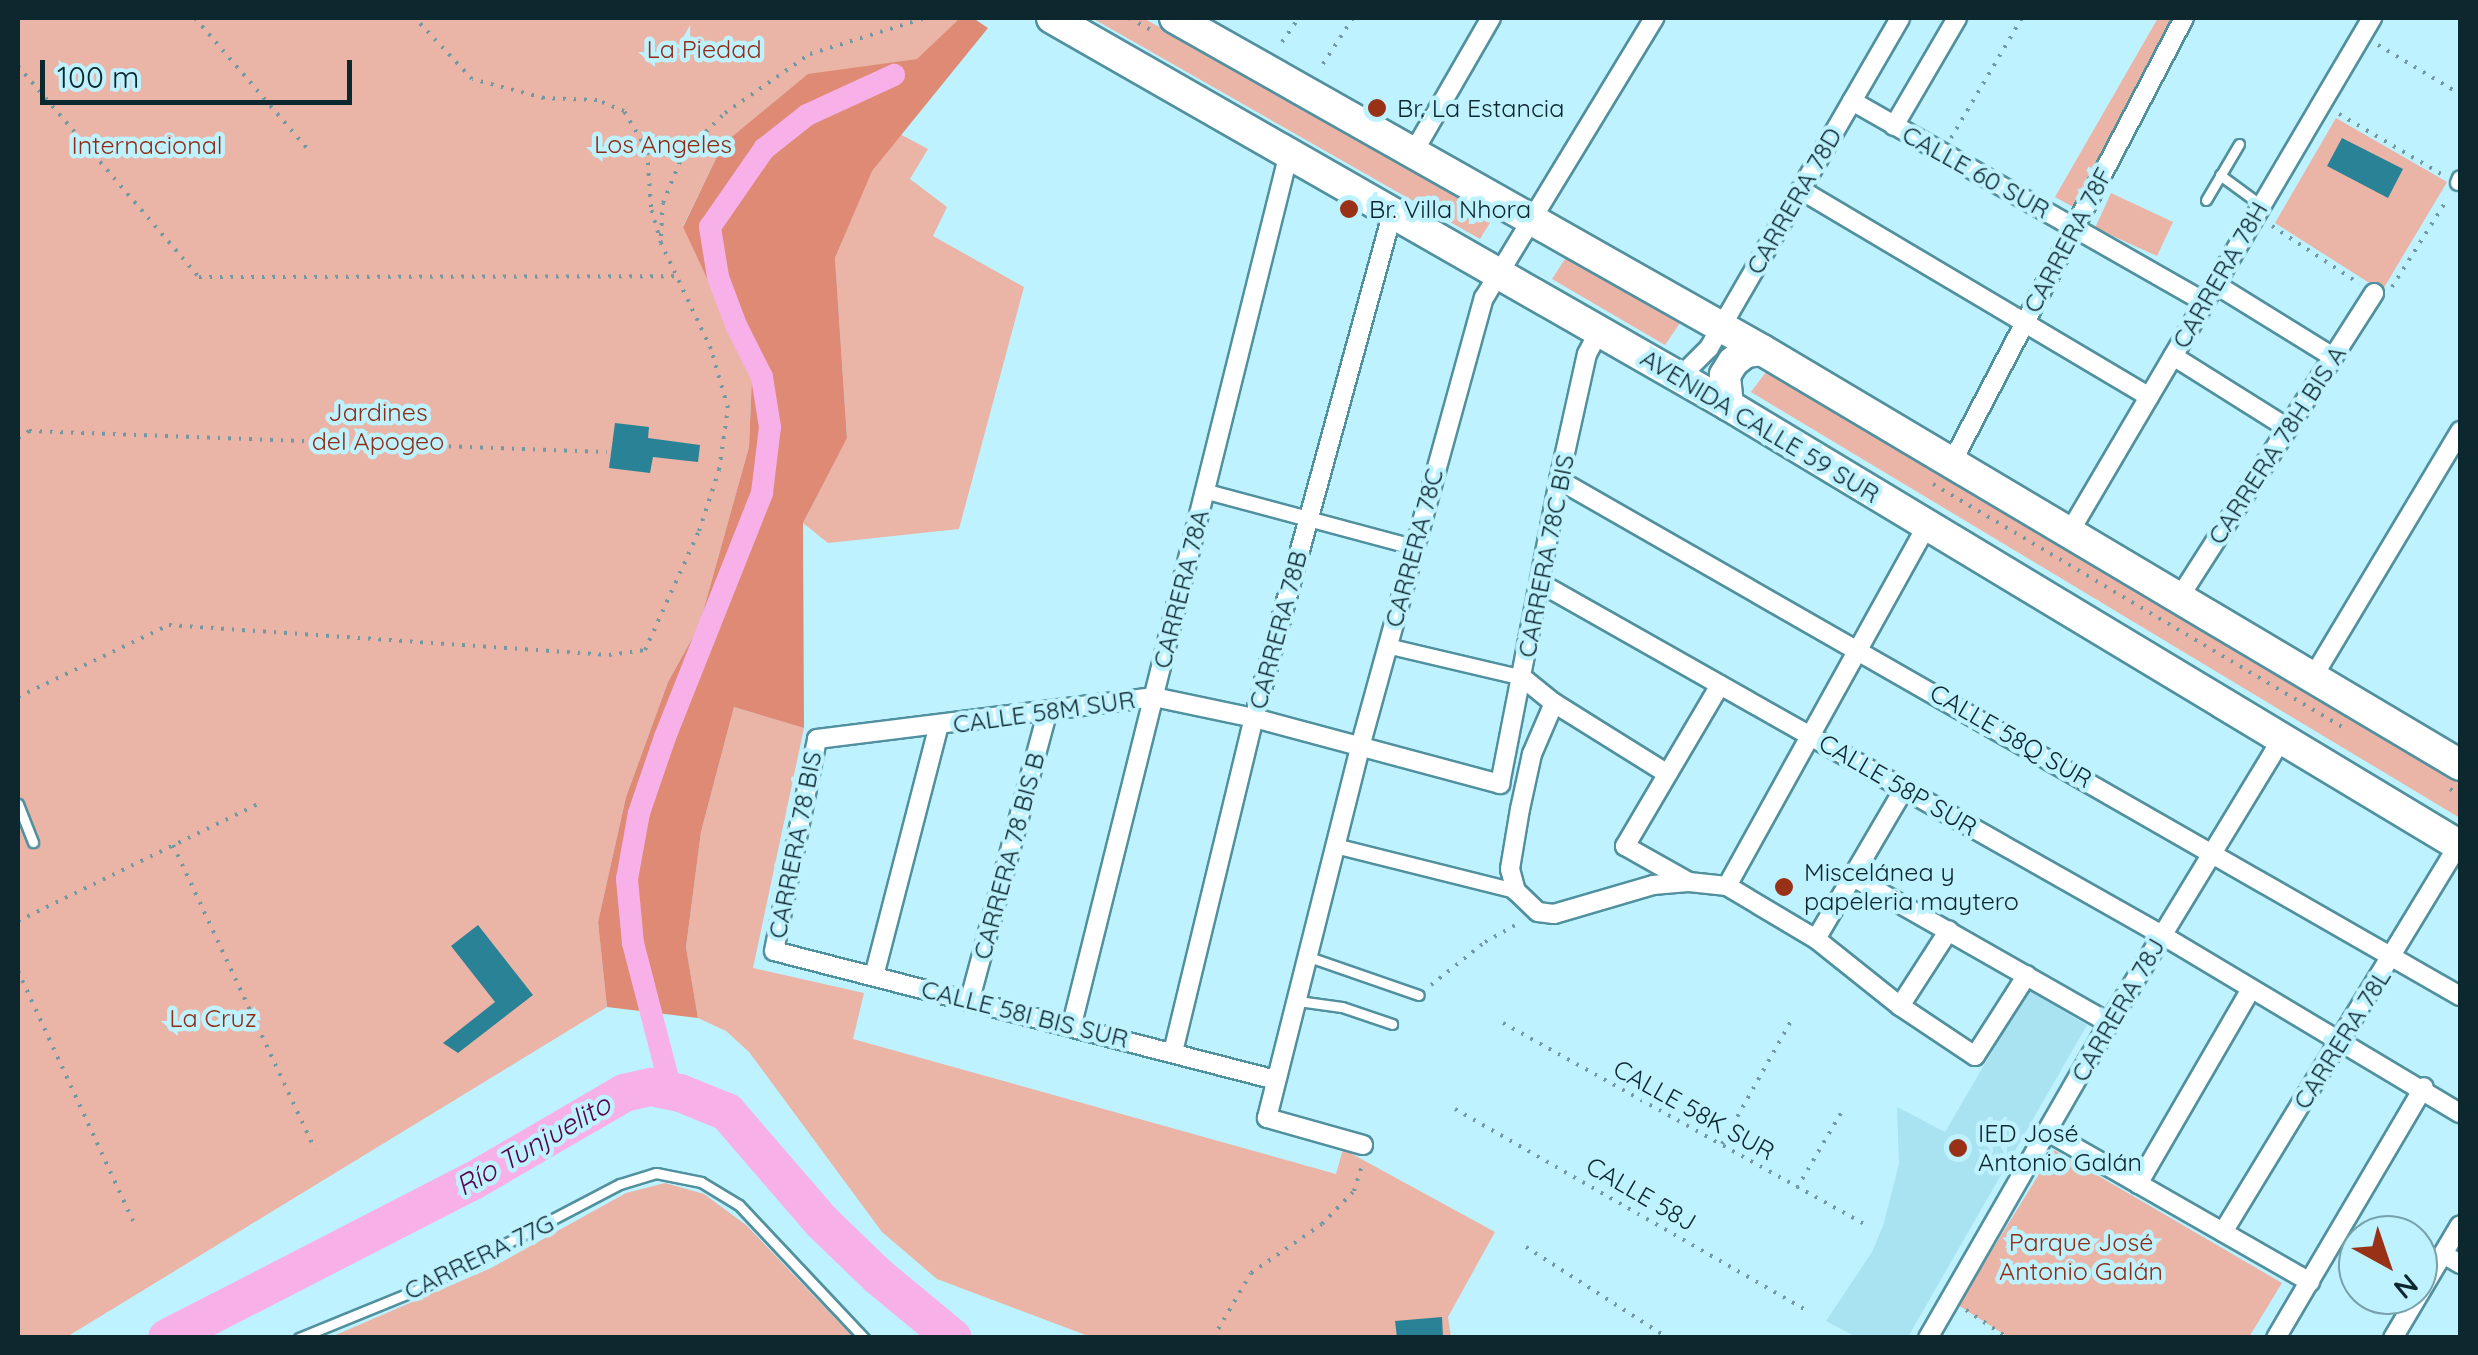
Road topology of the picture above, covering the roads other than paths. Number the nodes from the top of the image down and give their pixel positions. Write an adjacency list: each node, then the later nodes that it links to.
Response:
1 (1052, 18): 12 (main road, AVENIDA CALLE 59 SUR)
2 (1176, 18): 13 (main road)
3 (1491, 18): 13 (street)
4 (1654, 18): 19 (street, CARRERA 78C)
5 (1900, 18): 9 (street, CARRERA 78D)
6 (1958, 18): 10 (street)
7 (2184, 18): 20 (street, CARRERA 78F)
8 (2372, 18): 17 (street, CARRERA 78H)
9 (1852, 101): 10 (street, CALLE 60 SUR); 15 (street, CARRERA 78D)
10 (1894, 126): 20 (street, CALLE 60 SUR)
11 (2239, 144): 14 (lane)
12 (1289, 152): 18 (main road, AVENIDA CALLE 59 SUR); 38 (street, CARRERA 78A)
13 (1414, 153): 19 (main road)
14 (2220, 175): 16 (lane); 17 (lane)
15 (1801, 190): 25 (street); 26 (street, CARRERA 78D)
16 (2206, 200)
17 (2258, 210): 22 (street, CARRERA 78H)
18 (1393, 211): 21 (main road, AVENIDA CALLE 59 SUR); 39 (street, CARRERA 78B)
19 (1530, 218): 21 (street, CARRERA 78C); 26 (main road)
20 (2074, 228): 24 (street, CALLE 60 SUR); 25 (street, CARRERA 78F)
21 (1497, 271): 27 (main road, AVENIDA CALLE 59 SUR); 42 (street, CARRERA 78C)
22 (2215, 284): 24 (street, CARRERA 78H); 30 (street)
23 (2382, 292): 30 (street, CARRERA 78H BIS A)
24 (2204, 302): 29 (street, CARRERA 78H)
25 (2024, 324): 32 (street); 36 (street, CARRERA 78F)
26 (1722, 327): 28 (main road); 31 (street, CARRERA 78D)
27 (1599, 330): 31 (main road, AVENIDA CALLE 59 SUR); 37 (street, CARRERA 78C BIS)
28 (1762, 350): 33 (main road); 36 (main road)
29 (2172, 356): 32 (street, CARRERA 78H); 34 (street)
30 (2334, 357): 34 (street, CARRERA 78H BIS A)
31 (1680, 378): 33 (main road, AVENIDA CALLE 59 SUR)
32 (2148, 397): 41 (street, CARRERA 78H)
33 (1728, 405): 40 (main road, AVENIDA CALLE 59 SUR)
34 (2288, 428): 44 (street, CARRERA 78H BIS A)
35 (2460, 431): 47 (street)
36 (1952, 462): 41 (main road)
37 (1559, 480): 43 (street, CARRERA 78C BIS); 46 (street, CALLE 58Q SUR)
38 (1204, 492): 39 (street); 50 (street, CARRERA 78A)
39 (1308, 520): 42 (street); 53 (street, CARRERA 78B)
40 (1927, 525): 46 (street); 56 (main road, AVENIDA CALLE 59 SUR)
41 (2069, 533): 44 (main road)
42 (1413, 547): 45 (street, CARRERA 78C)
43 (1540, 583): 48 (street, CARRERA 78C BIS); 49 (street, CALLE 58P SUR)
44 (2179, 598): 47 (main road)
45 (1387, 646): 48 (street); 58 (street, CARRERA 78C)
46 (1860, 650): 55 (street); 69 (street, CALLE 58Q SUR)
47 (2313, 677): 61 (main road)
48 (1523, 678): 51 (street); 59 (street, CARRERA 78C BIS)
49 (1720, 685): 55 (street, CALLE 58P SUR); 62 (street)
50 (1154, 697): 52 (street, CALLE 58M SUR); 53 (street, CALLE 58M SUR); 89 (street, CARRERA 78A)
51 (1554, 703): 60 (street); 62 (street)
52 (1047, 714): 54 (street, CALLE 58M SUR); 85 (street, CARRERA 78 BIS B)
53 (1254, 718): 58 (street, CALLE 58M SUR); 92 (street, CARRERA 78B)
54 (939, 726): 57 (street, CALLE 58M SUR); 81 (street)
55 (1812, 736): 64 (street, CALLE 58P SUR); 72 (street)
56 (2282, 738): 68 (main road, AVENIDA CALLE 59 SUR); 69 (street, CARRERA 78J)
57 (817, 739): 77 (street, CARRERA 78 BIS)
58 (1360, 747): 63 (street, CALLE 58M SUR); 67 (street, CARRERA 78C)
59 (1510, 749): 60 (street); 63 (street, CARRERA 78C BIS)
60 (1532, 754): 73 (street)
61 (2460, 765)
62 (1666, 773): 71 (street)
63 (1500, 784)
64 (1904, 789): 70 (street); 75 (street, CALLE 58P SUR)
65 (18, 804): 66 (lane)
66 (32, 842)
67 (1335, 846): 73 (street); 79 (street, CARRERA 78C)
68 (2460, 846): 78 (street, CARRERA 78L)
69 (2212, 851): 75 (street, CARRERA 78J); 78 (street, CALLE 58Q SUR)
70 (1853, 877): 74 (street); 76 (street)
71 (1689, 882): 72 (street); 73 (street)
72 (1726, 886): 76 (street)
73 (1516, 891)
74 (1949, 930): 80 (street); 87 (street)
75 (2162, 935): 82 (street, CALLE 58P SUR); 88 (street, CARRERA 78J)
76 (1816, 939): 87 (street)
77 (774, 951): 81 (street, CALLE 58I BIS SUR)
78 (2395, 955): 84 (street, CALLE 58Q SUR); 91 (street, CARRERA 78L)
79 (1309, 957): 83 (lane); 86 (street, CARRERA 78C)
80 (2028, 974): 87 (street); 88 (street)
81 (874, 976): 85 (street, CALLE 58I BIS SUR)
82 (2251, 988): 91 (street, CALLE 58P SUR); 98 (street)
83 (1420, 995)
84 (2460, 996)
85 (970, 999): 89 (street, CALLE 58I BIS SUR)
86 (1298, 1001): 90 (lane); 93 (street, CARRERA 78C)
87 (1900, 1006)
88 (2109, 1023): 96 (street, CARRERA 78J)
89 (1072, 1024): 92 (street, CALLE 58I BIS SUR)
90 (1392, 1024)
91 (2341, 1039): 94 (street, CALLE 58P SUR); 100 (street, CARRERA 78L)
92 (1173, 1052): 93 (street, CALLE 58I BIS SUR)
93 (1276, 1080): 97 (street, CARRERA 78C)
94 (2424, 1088): 95 (street, CALLE 58P SUR); 103 (street)
95 (2460, 1113)
96 (2048, 1132): 98 (street); 106 (street, CARRERA 78J)
97 (1363, 1145)
98 (2138, 1184): 100 (street)
99 (2460, 1224): 101 (street)
100 (2223, 1232): 103 (street)
101 (2443, 1254): 102 (street); 108 (street)
102 (2460, 1264)
103 (2310, 1282): 107 (street)
104 (299, 1338): 105 (lane, CARRERA 77G)
105 (864, 1338)
106 (1928, 1338)
107 (2276, 1338)
108 (2393, 1338)

